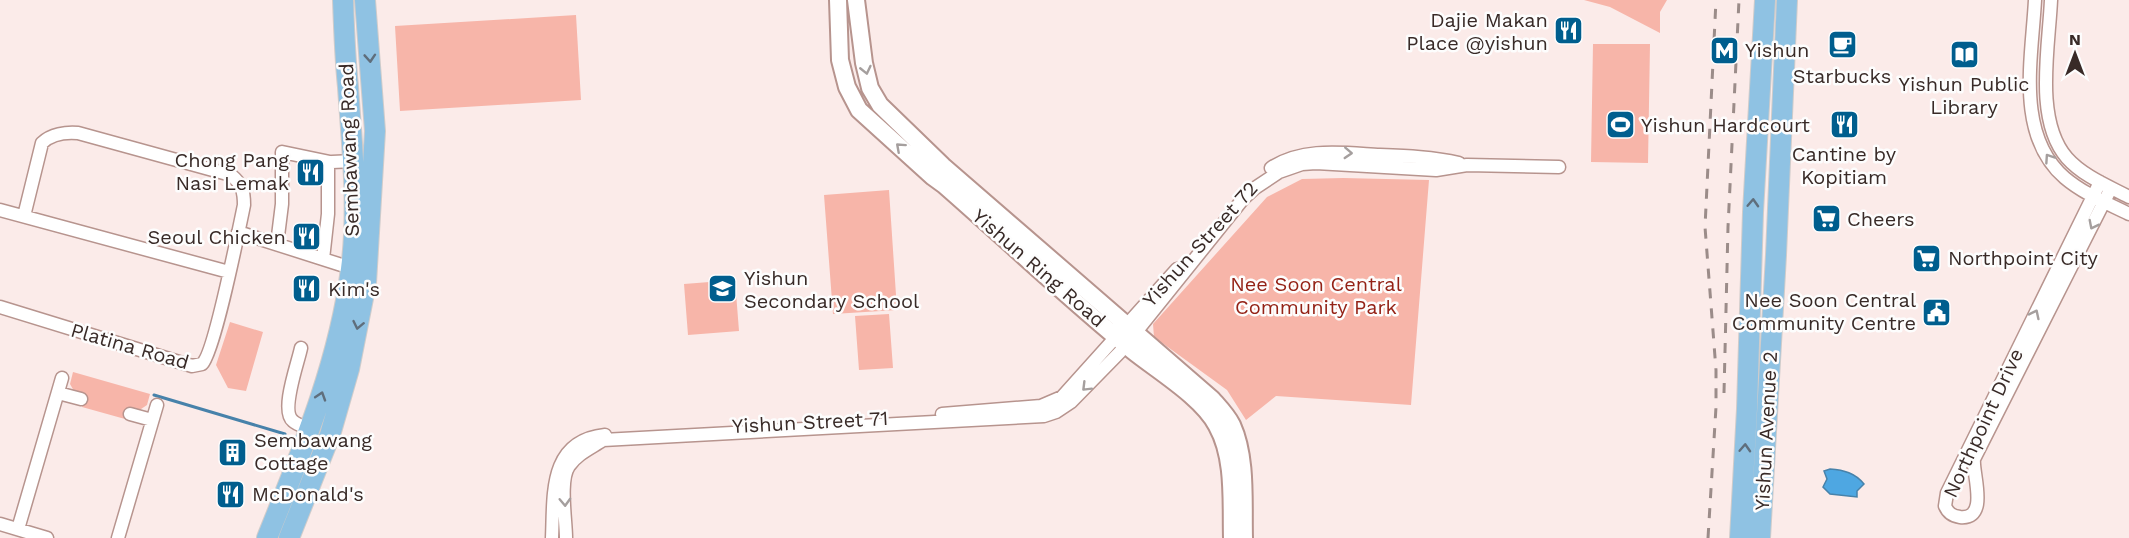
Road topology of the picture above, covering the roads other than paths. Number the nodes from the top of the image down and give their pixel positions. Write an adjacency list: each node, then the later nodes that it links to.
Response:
1 (343, 0): 9 (main road, Sembawang Road)
2 (365, 0): 35 (main road, Sembawang Road, one-way to 35)
3 (838, 0): 26 (main road, Yishun Ring Road, one-way to 3)
4 (856, 0): 26 (main road, Yishun Ring Road, one-way to 26)
5 (1765, 0): 47 (main road, Yishun Avenue 2, one-way to 5)
6 (1787, 0): 48 (main road, Yishun Avenue 2)
7 (2035, 0): 14 (street, one-way to 7)
8 (2051, 0): 12 (street)
9 (354, 161): 10 (street); 23 (main road, Sembawang Road)
10 (330, 162): 21 (street); 22 (street)
11 (1559, 167): 26 (street, Yishun Street 72)
12 (2100, 182): 13 (street); 14 (street, Northpoint Drive)
13 (2111, 188): 15 (street); 16 (street, Northpoint Drive)
14 (2092, 196): 16 (street); 16 (street, Northpoint Drive, one-way to 14)
15 (2129, 197)
16 (2105, 202): 18 (street)
17 (0, 210): 19 (street)
18 (2129, 214)
19 (24, 216): 20 (street); 24 (street)
20 (238, 232): 21 (street); 24 (street)
21 (277, 244): 22 (street)
22 (323, 259): 23 (street)
23 (351, 268): 34 (main road, Sembawang Road, one-way to 23)
24 (229, 272): 25 (street, Platina Road)
25 (0, 307)
26 (1126, 335): 43 (street, Yishun Street 71); 44 (street, Yishun Street 71, one-way to 44); 45 (main road, Yishun Ring Road); 46 (main road, Yishun Ring Road)
27 (301, 348): 34 (street)
28 (62, 378): 29 (street)
29 (57, 393): 30 (street); 37 (street)
30 (81, 399)
31 (157, 405): 33 (street)
32 (130, 414): 33 (street)
33 (152, 420): 39 (street)
34 (310, 429): 40 (main road, Sembawang Road)
35 (300, 512): 41 (main road, Sembawang Road); 42 (main road)
36 (0, 525): 37 (street)
37 (18, 529): 38 (street)
38 (47, 538)
39 (118, 538)
40 (267, 538)
41 (289, 538)
42 (306, 538)
43 (552, 538)
44 (566, 538)
45 (1232, 538)
46 (1244, 538)
47 (1740, 538)
48 (1760, 538)

